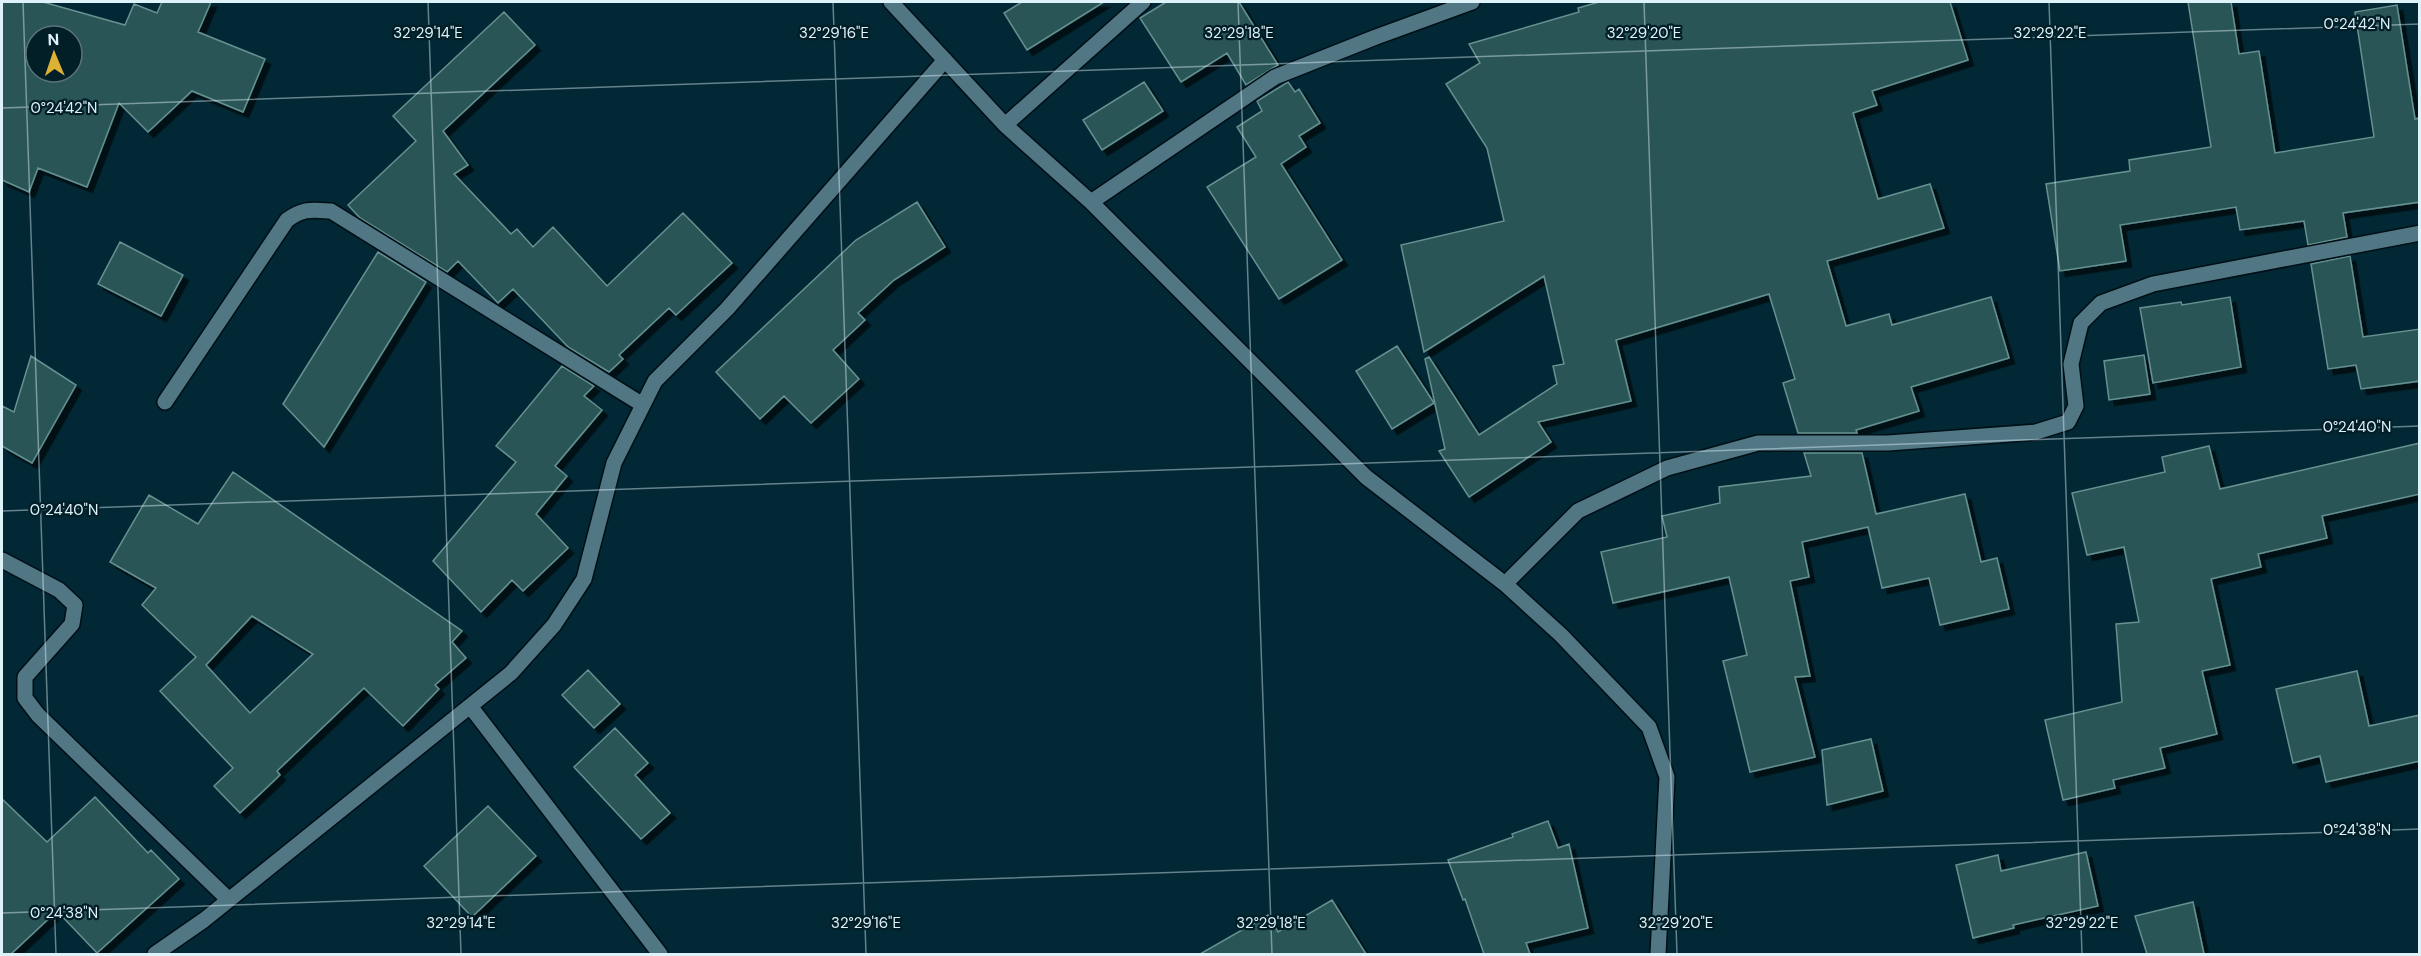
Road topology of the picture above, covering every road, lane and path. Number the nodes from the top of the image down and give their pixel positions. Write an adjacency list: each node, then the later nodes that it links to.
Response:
1 (1143, 2): 5 (street)
2 (1473, 2): 6 (street)
3 (898, 4): 4 (street)
4 (945, 60): 5 (street); 9 (street)
5 (1005, 125): 6 (street)
6 (1091, 202): 11 (street)
7 (2420, 233): 11 (street)
8 (165, 402): 9 (street)
9 (643, 405): 12 (street)
10 (2, 560): 13 (street)
11 (1505, 584): 16 (street)
12 (470, 706): 13 (street); 15 (street)
13 (229, 900): 14 (street)
14 (155, 954)
15 (660, 954)
16 (1658, 954)

